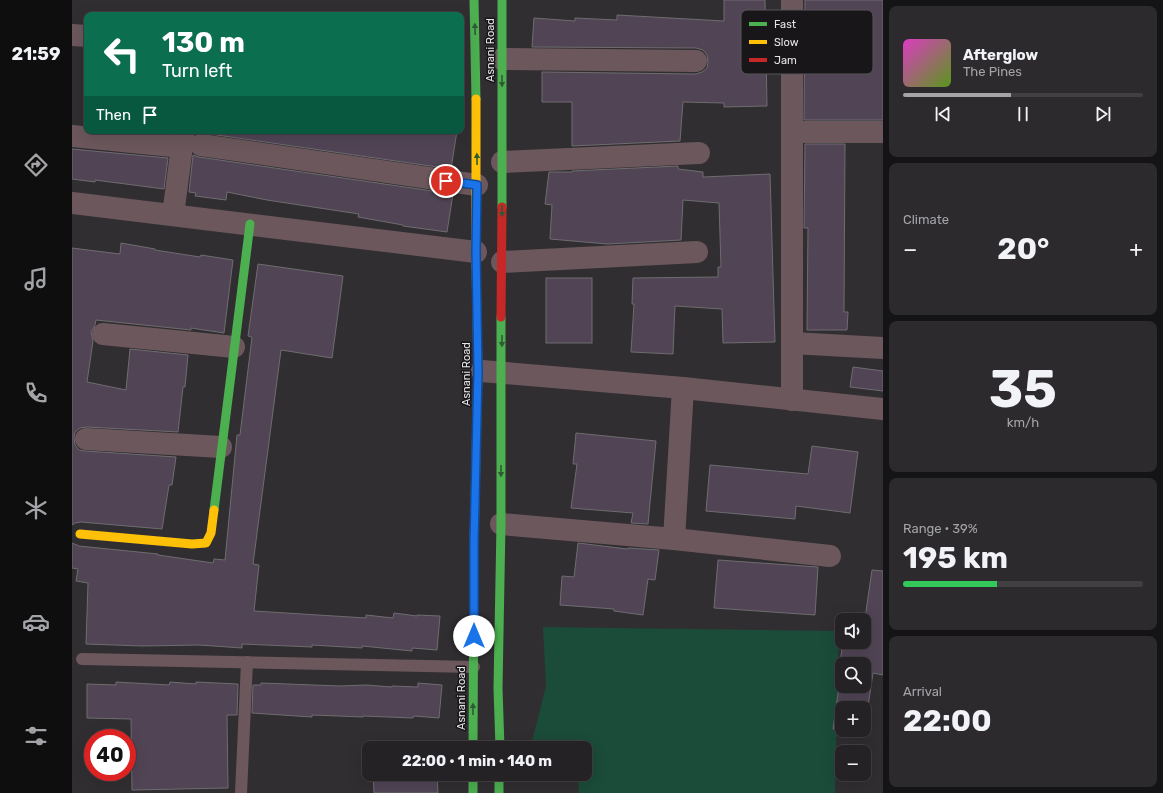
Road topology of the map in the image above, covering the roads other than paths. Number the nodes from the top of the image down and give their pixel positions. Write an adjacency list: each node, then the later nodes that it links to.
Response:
1 (474, 0): 7 (street, Asnani Road, one-way to 1)
2 (502, 0): 5 (street, Asnani Road)
3 (72, 35): 4 (street)
4 (84, 36)
5 (502, 59): 6 (street); 14 (street, Asnani Road, one-way to 14)
6 (696, 61)
7 (468, 72): 15 (street, Asnani Road, one-way to 7)
8 (792, 74): 9 (street)
9 (792, 132): 10 (street); 23 (street)
10 (883, 132)
11 (72, 136): 12 (street)
12 (189, 141): 15 (street); 17 (street)
13 (699, 153): 14 (street)
14 (502, 162): 21 (street, Asnani Road, one-way to 21)
15 (477, 185): 19 (street, Asnani Road)
16 (72, 203): 17 (street)
17 (173, 215): 18 (street)
18 (250, 224): 19 (street); 24 (street)
19 (476, 252): 26 (street, Asnani Road)
20 (697, 252): 21 (street)
21 (502, 262): 27 (street, Asnani Road, one-way to 27)
22 (103, 334): 24 (street)
23 (792, 344): 25 (street); 29 (street)
24 (234, 347): 32 (street)
25 (883, 348)
26 (478, 371): 27 (street); 39 (street, Asnani Road)
27 (502, 372): 28 (street); 33 (street, Asnani Road, one-way to 33)
28 (683, 388): 29 (street); 35 (street)
29 (792, 400): 30 (street)
30 (883, 409)
31 (86, 439): 32 (street)
32 (221, 447): 34 (street)
33 (501, 524): 35 (street); 41 (street, Asnani Road)
34 (80, 534)
35 (674, 539): 36 (street)
36 (830, 556)
37 (82, 659): 38 (lane)
38 (247, 662): 39 (lane); 44 (lane)
39 (474, 668): 40 (street, Asnani Road, one-way to 39)
40 (473, 741)
41 (500, 741)
42 (473, 781): 45 (street)
43 (499, 781): 46 (street)
44 (241, 793)
45 (473, 793)
46 (499, 793)

